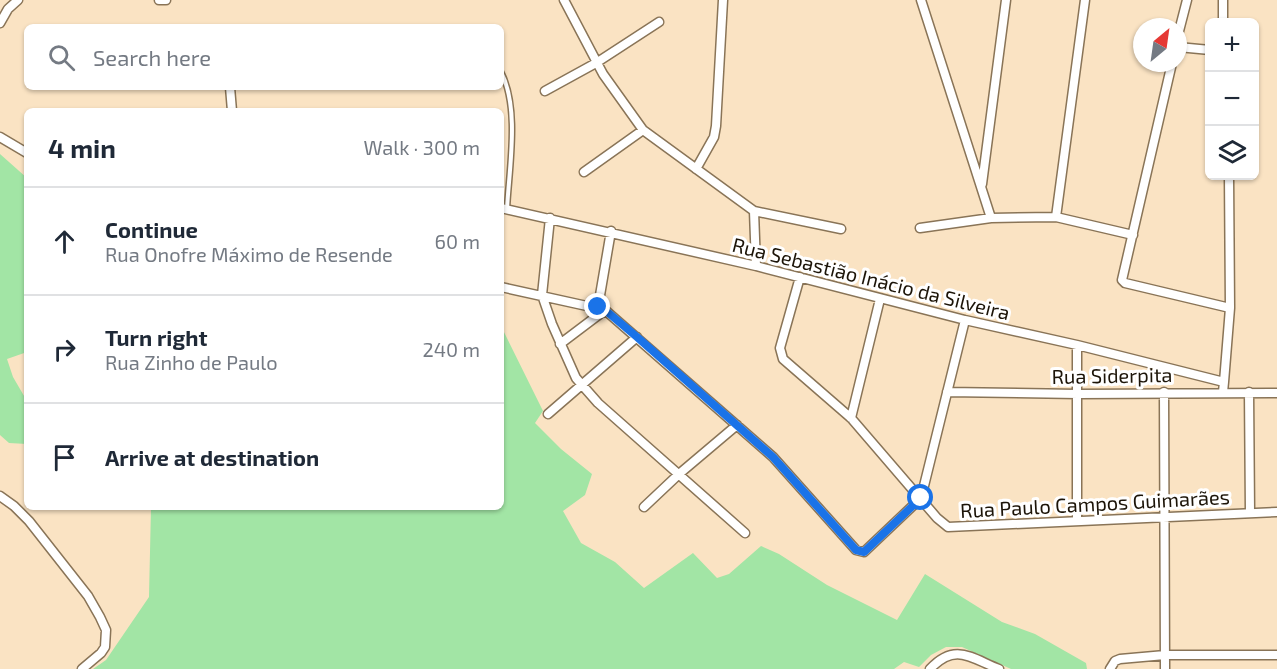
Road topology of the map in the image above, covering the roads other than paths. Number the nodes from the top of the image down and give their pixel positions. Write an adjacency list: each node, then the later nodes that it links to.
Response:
1 (18, 0): 13 (street)
2 (159, 0): 3 (street)
3 (166, 0)
4 (564, 0): 17 (street)
5 (723, 0): 26 (street)
6 (921, 0): 29 (street)
7 (1006, 0): 29 (street)
8 (1085, 0): 32 (street)
9 (1186, 0): 11 (street)
10 (1223, 0): 12 (street)
11 (1182, 18)
12 (1223, 18)
13 (0, 22)
14 (659, 22): 17 (street)
15 (1187, 48): 16 (street)
16 (1205, 50)
17 (596, 63): 21 (street); 23 (street)
18 (1170, 72): 38 (street)
19 (504, 79): 30 (lane)
20 (230, 90): 22 (street)
21 (544, 91)
22 (232, 108)
23 (643, 130): 26 (street); 27 (street)
24 (0, 137): 25 (street)
25 (24, 151)
26 (696, 169): 31 (street)
27 (584, 172)
28 (1229, 180): 45 (street)
29 (982, 186): 34 (street)
30 (504, 208): 33 (street, Rua Sebastião Inácio da Silveira)
31 (754, 211): 36 (street); 39 (street)
32 (1056, 217): 34 (street); 38 (street)
33 (550, 218): 37 (street, Rua Sebastião Inácio da Silveira); 42 (street)
34 (991, 218): 35 (street)
35 (920, 228)
36 (841, 229)
37 (611, 231): 39 (street, Rua Sebastião Inácio da Silveira); 44 (street)
38 (1133, 235): 45 (street)
39 (756, 266): 40 (street, Rua Sebastião Inácio da Silveira)
40 (800, 277): 43 (street, Rua Sebastião Inácio da Silveira); 59 (street, Rua Paulo Campos Guimarães)
41 (504, 288): 42 (street)
42 (542, 295): 44 (street); 48 (street)
43 (880, 299): 46 (street, Rua Sebastião Inácio da Silveira); 59 (street)
44 (602, 308): 47 (street); 48 (street)
45 (1230, 308): 50 (street)
46 (965, 320): 49 (street, Rua Sebastião Inácio da Silveira); 52 (street)
47 (637, 337): 51 (street); 60 (street)
48 (560, 344): 51 (street)
49 (1077, 345): 50 (street, Rua Sebastião Inácio da Silveira); 57 (street)
50 (1224, 382): 54 (street)
51 (581, 385): 58 (street); 61 (street)
52 (947, 392): 57 (street, Rua Siderpita); 63 (street)
53 (1164, 392): 54 (street, Rua Siderpita); 57 (street, Rua Siderpita); 67 (street)
54 (1223, 392): 55 (street, Rua Siderpita)
55 (1249, 392): 56 (street, Rua Siderpita); 65 (street)
56 (1277, 393)
57 (1078, 394): 68 (street)
58 (548, 414)
59 (851, 418): 63 (street, Rua Paulo Campos Guimarães)
60 (737, 425): 61 (street); 63 (street)
61 (679, 474): 64 (street); 69 (street)
62 (0, 496): 72 (street)
63 (921, 498): 68 (street, Rua Paulo Campos Guimarães)
64 (644, 507)
65 (1250, 512): 66 (street, Rua Paulo Campos Guimarães); 67 (street, Rua Paulo Campos Guimarães)
66 (1277, 512)
67 (1163, 516): 68 (street, Rua Paulo Campos Guimarães); 70 (street)
68 (1077, 520)
69 (745, 533)
70 (1165, 655): 71 (street); 75 (street); 76 (street)
71 (1277, 655)
72 (82, 669)
73 (930, 669): 74 (street)
74 (999, 669)
75 (1110, 669)
76 (1165, 669)

